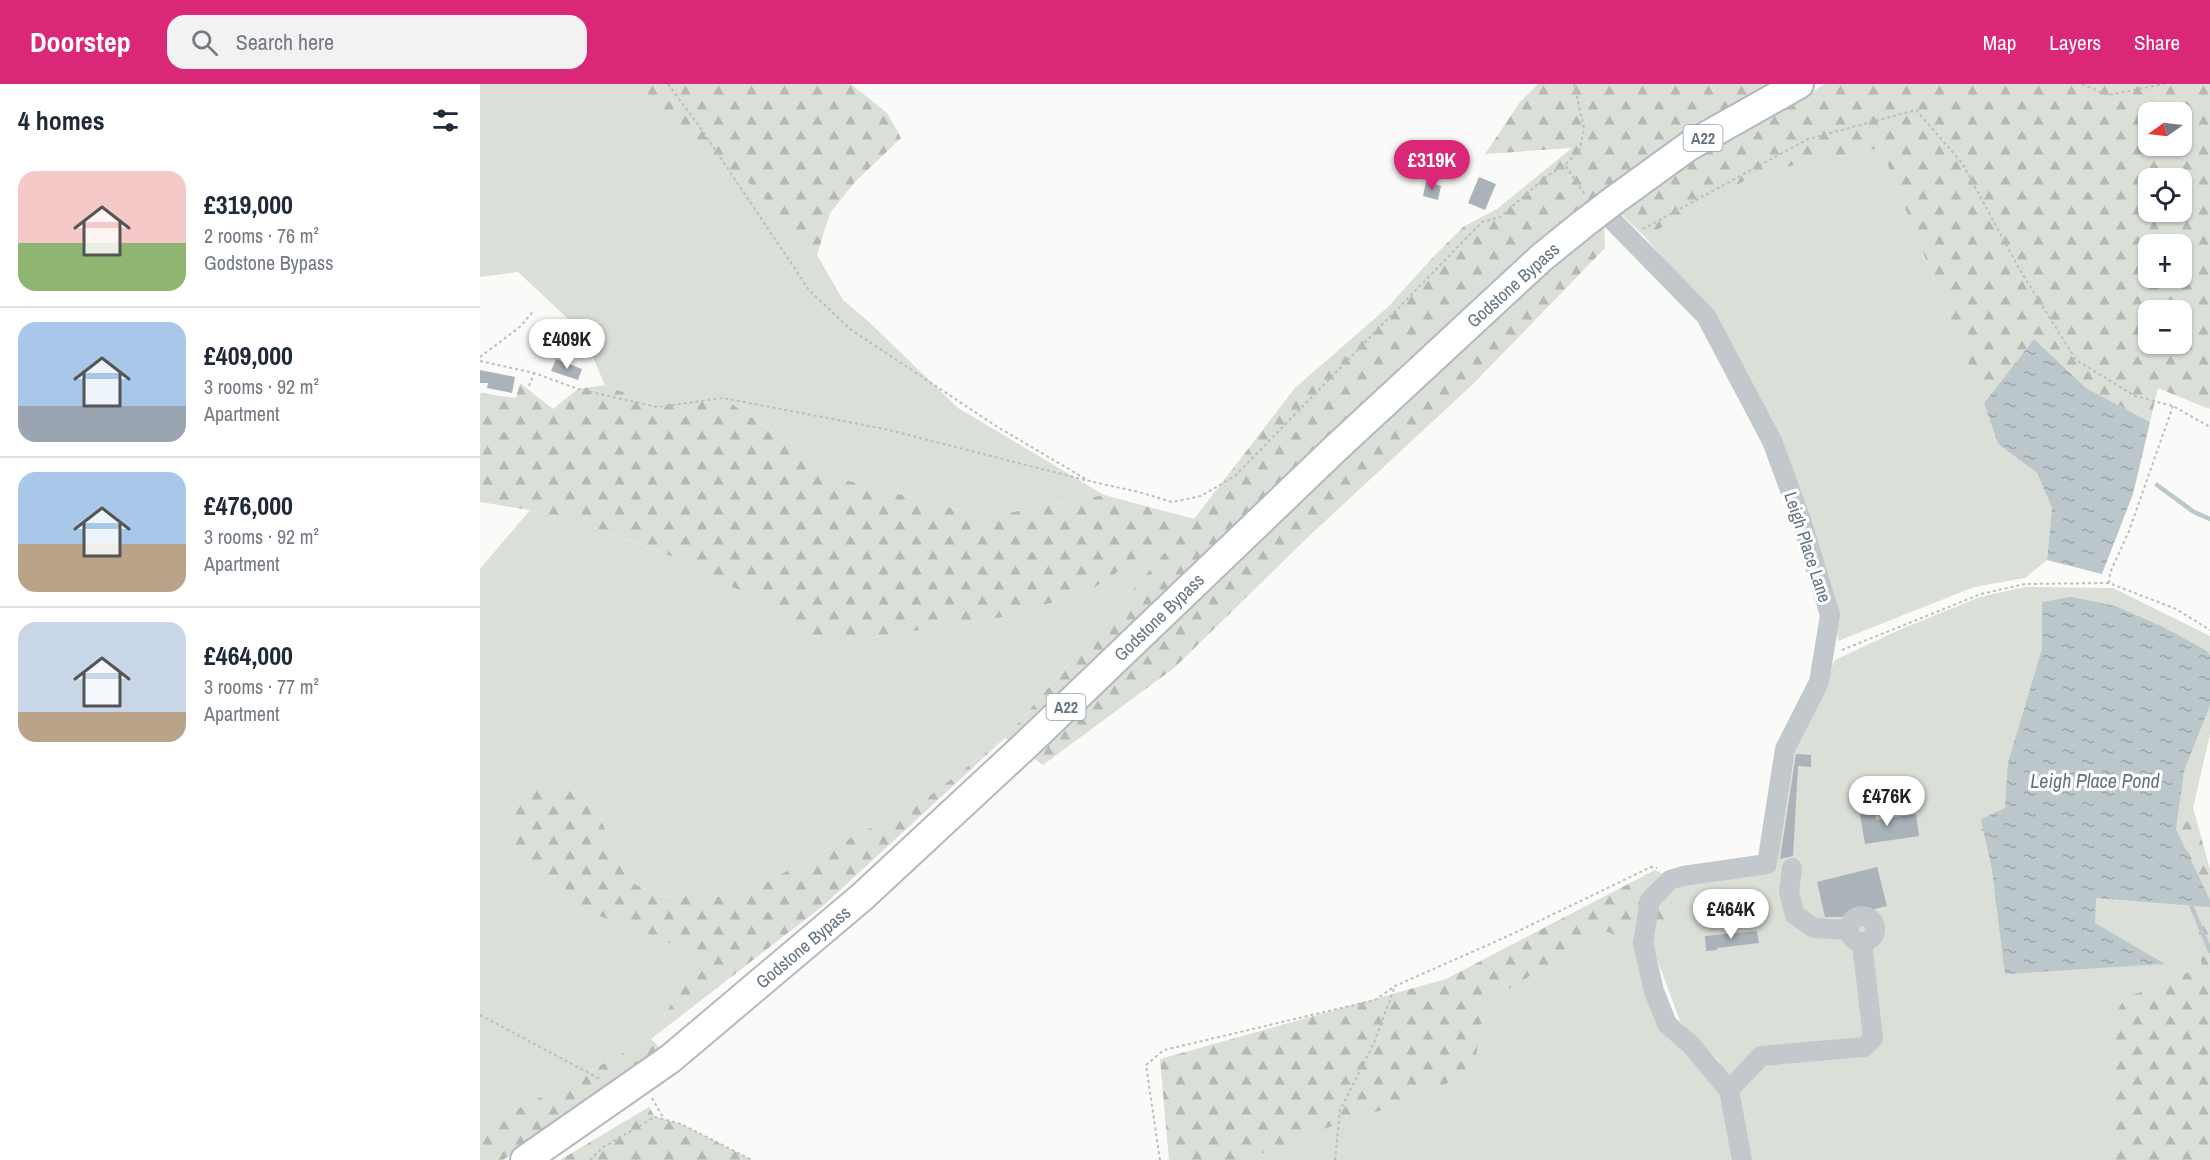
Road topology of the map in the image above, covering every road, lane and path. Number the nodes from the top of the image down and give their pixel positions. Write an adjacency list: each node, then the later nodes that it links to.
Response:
1 (668, 84): 15 (path)
2 (1574, 84): 6 (path)
3 (1799, 84): 7 (highway, Godstone Bypass / A22)
4 (2082, 84): 5 (path)
5 (2164, 84)
6 (1565, 165): 7 (path); 15 (path)
7 (1598, 210): 8 (lane, Leigh Place Lane); 25 (highway, Godstone Bypass / A22)
8 (1627, 238): 13 (path); 18 (lane, Leigh Place Lane)
9 (534, 310): 10 (path)
10 (480, 359): 11 (path)
11 (534, 373): 12 (path); 15 (path)
12 (528, 386)
13 (2173, 406): 14 (path); 16 (path)
14 (2210, 427)
15 (1089, 481)
16 (2109, 583): 17 (path); 18 (path)
17 (2210, 630)
18 (1824, 657): 22 (lane, Leigh Place Lane)
19 (1981, 829): 20 (path)
20 (2001, 841)
21 (1791, 868): 26 (lane)
22 (1683, 876): 23 (path); 26 (lane, Leigh Place Lane)
23 (1395, 986): 31 (path); 32 (path)
24 (480, 1015): 25 (path)
25 (632, 1085): 27 (path); 28 (highway, Godstone Bypass / A22)
26 (1729, 1090): 33 (lane, Leigh Place Lane)
27 (664, 1119): 29 (path); 30 (path)
28 (525, 1160)
29 (590, 1160)
30 (752, 1160)
31 (1160, 1160)
32 (1335, 1160)
33 (1742, 1160)

